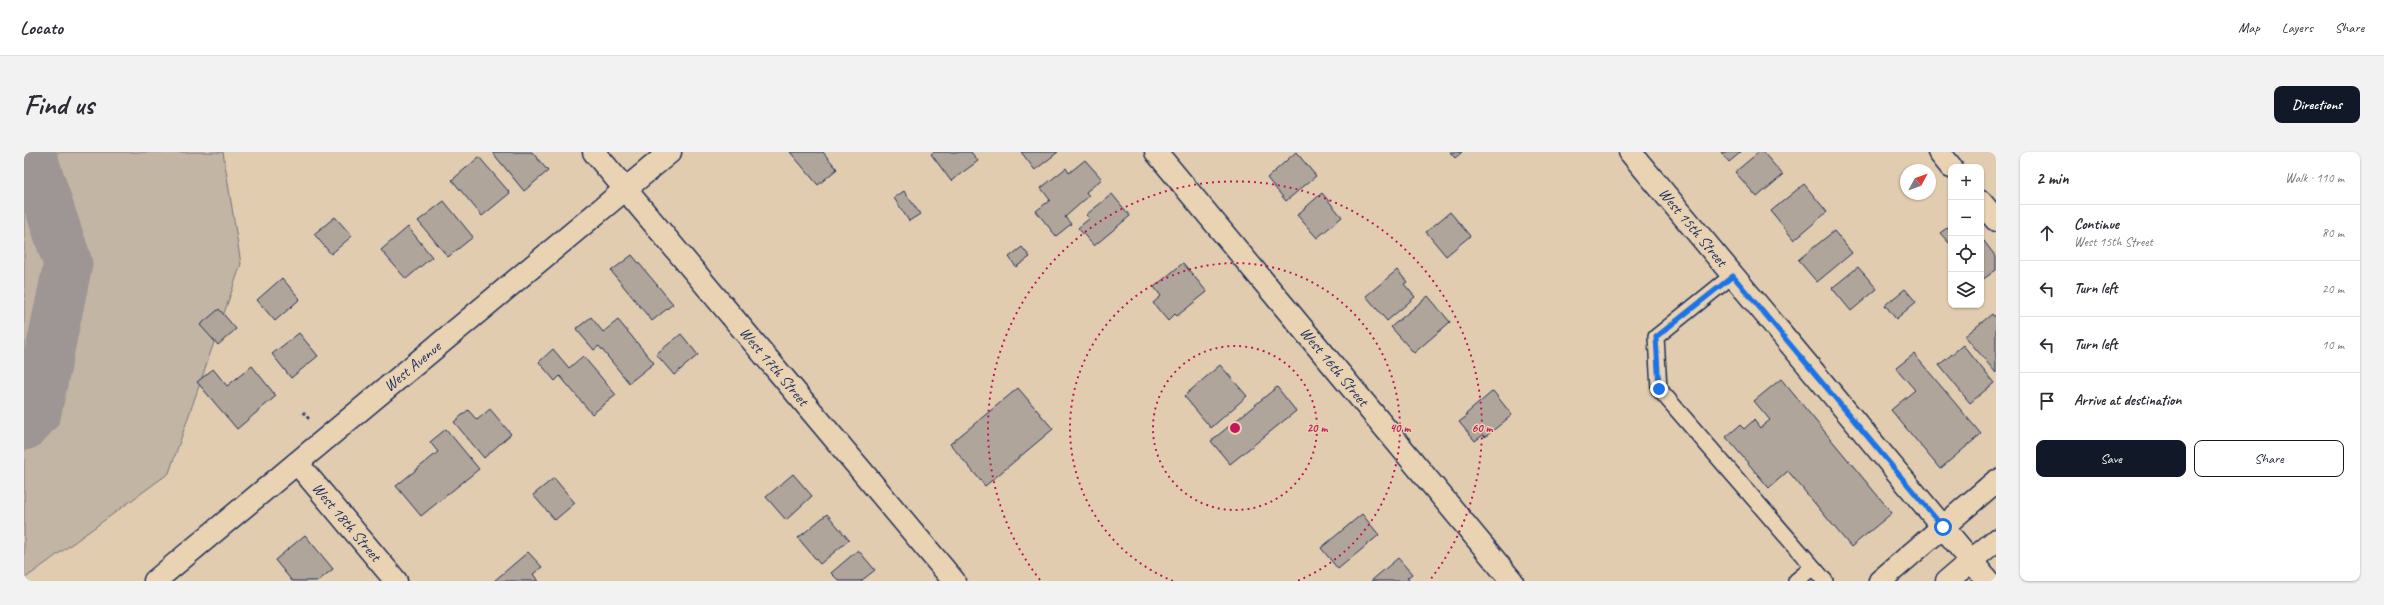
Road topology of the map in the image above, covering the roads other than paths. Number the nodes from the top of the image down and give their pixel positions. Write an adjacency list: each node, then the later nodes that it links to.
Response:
1 (594, 152): 7 (street, West 17th Street)
2 (670, 152): 7 (street, West Avenue)
3 (1156, 152): 20 (street, West 16th Street)
4 (1630, 152): 10 (street, West 15th Street)
5 (1939, 152): 6 (street)
6 (1949, 164)
7 (625, 190): 11 (street, West Avenue); 19 (street, West 17th Street)
8 (1984, 206): 9 (street)
9 (1996, 220)
10 (1733, 276): 13 (street, West 15th Street); 16 (lane)
11 (297, 463): 17 (street, West Avenue); 18 (street, West 18th Street)
12 (1996, 481): 13 (street)
13 (1943, 527): 15 (street, West 15th Street); 23 (street)
14 (1996, 540): 15 (street)
15 (1971, 561): 24 (street); 25 (street, West 15th Street)
16 (1814, 566): 21 (lane); 22 (lane)
17 (155, 581)
18 (396, 581)
19 (954, 581)
20 (1512, 581)
21 (1796, 581)
22 (1826, 581)
23 (1880, 581)
24 (1947, 581)
25 (1988, 581)

